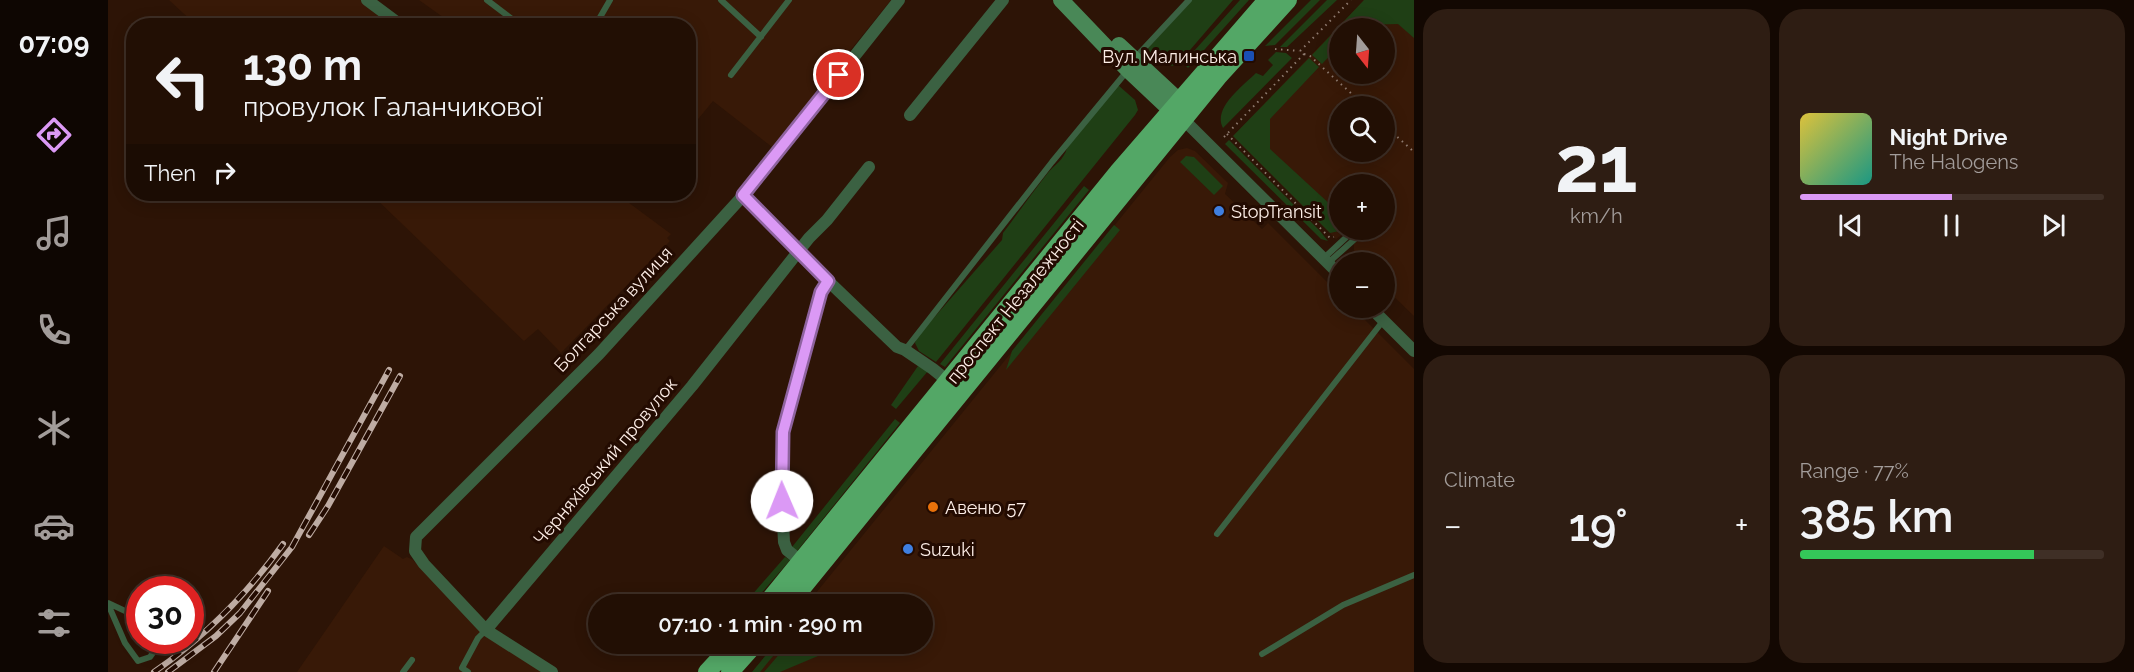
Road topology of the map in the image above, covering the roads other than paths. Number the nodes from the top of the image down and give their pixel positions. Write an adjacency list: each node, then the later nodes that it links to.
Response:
1 (368, 0): 13 (street)
2 (487, 0): 14 (lane)
3 (610, 0): 15 (lane)
4 (721, 0): 16 (lane)
5 (789, 0): 16 (lane)
6 (899, 0): 22 (street, Болгарська вулиця)
7 (1004, 0): 20 (street)
8 (1060, 0): 17 (main road)
9 (1074, 0): 17 (main road)
10 (1189, 0): 17 (lane)
11 (1267, 0): 19 (main road, проспект Незалежності)
12 (1288, 0): 19 (main road, проспект Незалежності)
13 (392, 18)
14 (511, 18)
15 (600, 18)
16 (761, 37): 18 (lane)
17 (1131, 64): 19 (main road); 30 (lane)
18 (731, 75)
19 (1181, 113): 26 (street); 32 (main road, проспект Незалежності); 37 (main road, проспект Незалежності)
20 (910, 115)
21 (869, 167): 25 (street, Черняхівський провулок)
22 (743, 195): 25 (street); 40 (street, Болгарська вулиця)
23 (1345, 240): 26 (lane)
24 (1352, 240): 26 (lane)
25 (798, 251): 28 (street); 40 (street, Черняхівський провулок)
26 (1325, 261): 27 (street)
27 (1329, 265)
28 (828, 281): 30 (street); 34 (street)
29 (1384, 320): 31 (street); 33 (lane)
30 (904, 350): 32 (street)
31 (1414, 351)
32 (949, 382): 34 (main road, проспект Незалежності)
33 (1217, 534)
34 (802, 562): 36 (main road, проспект Незалежності)
35 (1414, 575): 46 (lane)
36 (775, 594)
37 (797, 594)
38 (108, 604): 39 (lane); 41 (lane)
39 (126, 612)
40 (486, 630): 48 (street); 50 (lane)
41 (126, 644)
42 (133, 654): 43 (lane)
43 (152, 654)
44 (723, 654): 51 (main road)
45 (746, 654): 52 (main road)
46 (1262, 654)
47 (412, 660): 49 (lane)
48 (547, 671)
49 (403, 672)
50 (468, 672)
51 (706, 672)
52 (730, 672)

